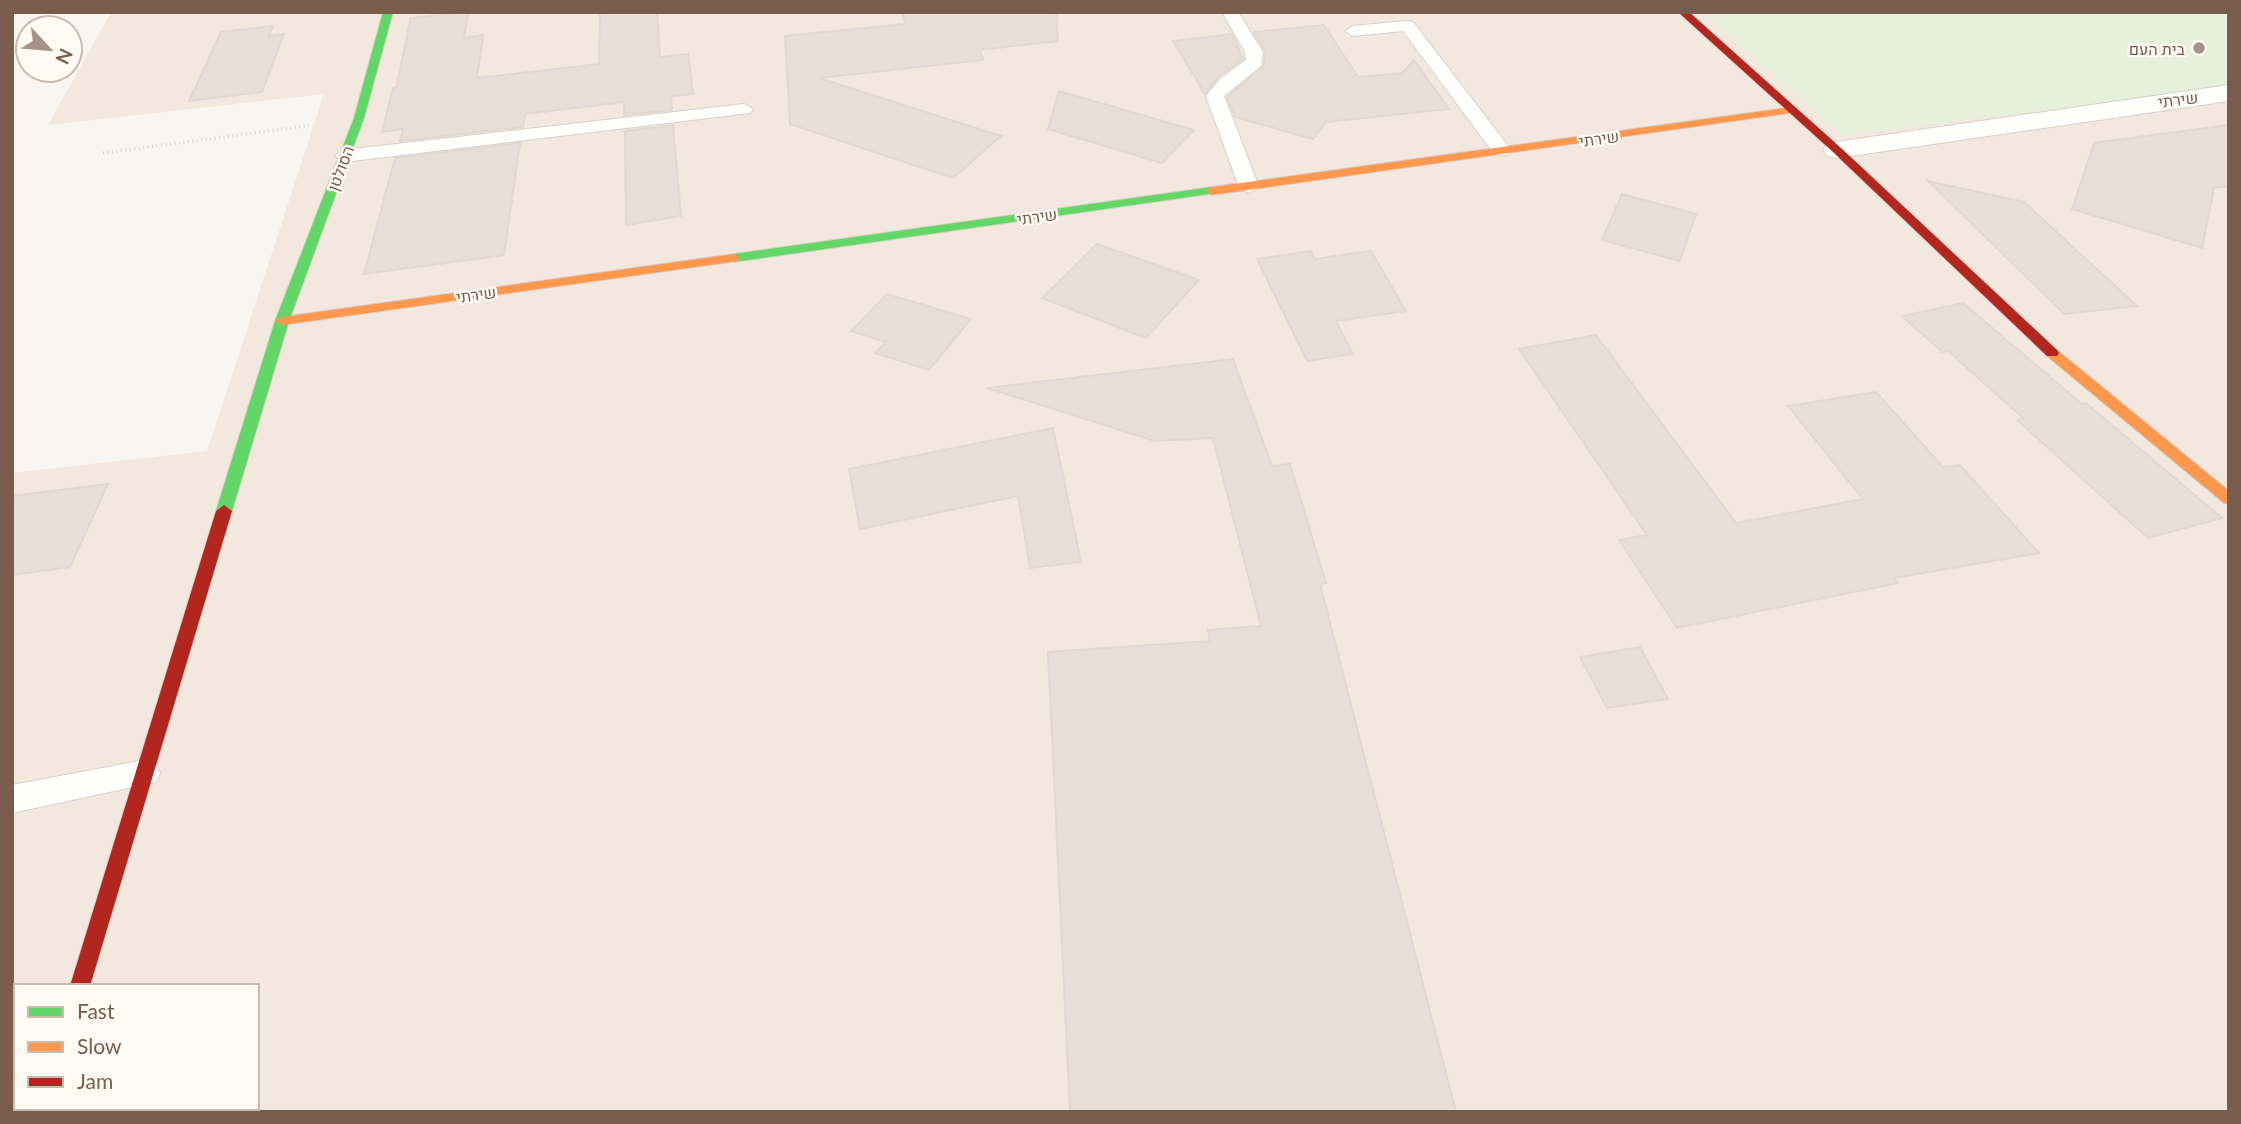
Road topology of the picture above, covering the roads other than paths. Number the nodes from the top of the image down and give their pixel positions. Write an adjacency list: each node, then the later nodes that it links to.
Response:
1 (388, 12): 10 (street, הסולטן)
2 (1230, 12): 11 (lane)
3 (1683, 12): 7 (street)
4 (1353, 31): 9 (lane)
5 (2229, 93): 8 (street, שירתי)
6 (744, 108): 10 (lane)
7 (1793, 110): 8 (street); 9 (street, שירתי)
8 (1837, 150): 13 (street)
9 (1502, 151): 11 (street, שירתי)
10 (344, 156): 12 (street, הסולטן)
11 (1249, 187): 12 (street, שירתי)
12 (282, 321): 14 (street, הסולטן)
13 (2229, 499)
14 (145, 773): 15 (lane); 16 (street, הסולטן)
15 (12, 799)
16 (81, 984)

